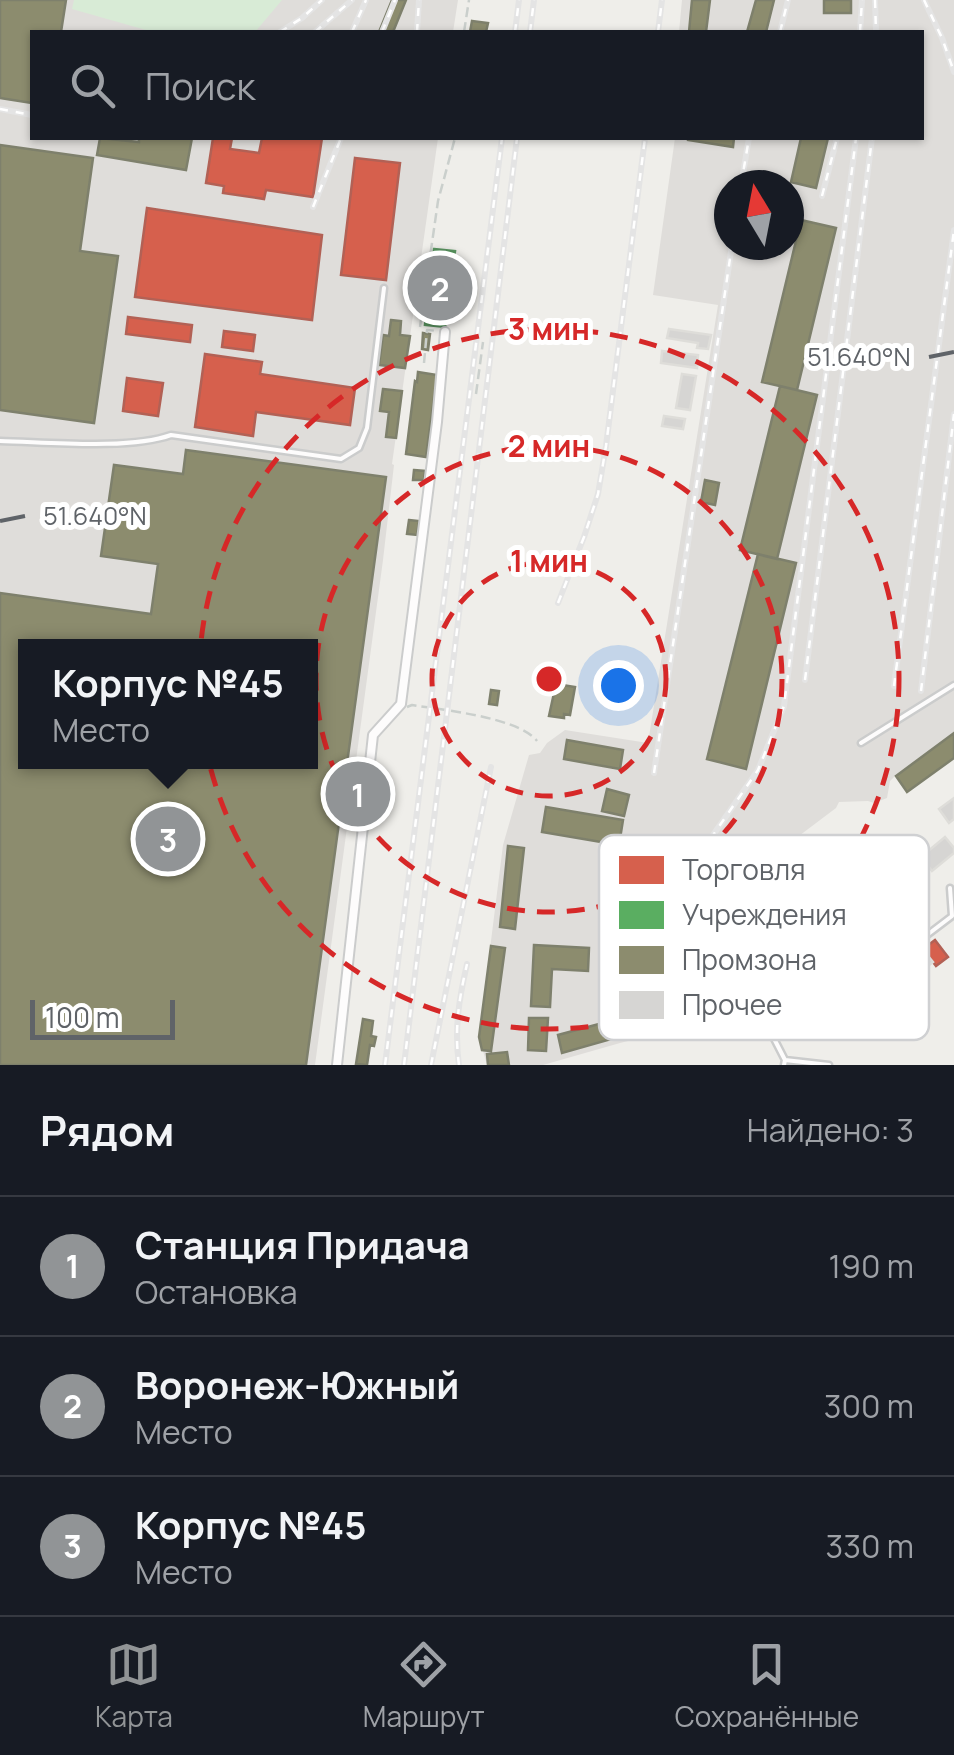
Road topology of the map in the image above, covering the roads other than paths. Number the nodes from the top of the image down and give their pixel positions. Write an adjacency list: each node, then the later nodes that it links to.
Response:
1 (384, 288): 3 (lane)
2 (445, 332): 9 (street)
3 (0, 441)
4 (954, 685): 5 (lane)
5 (860, 743)
6 (950, 888): 7 (lane)
7 (929, 933)
8 (785, 1062): 10 (lane)
9 (335, 1065)
10 (828, 1065)

